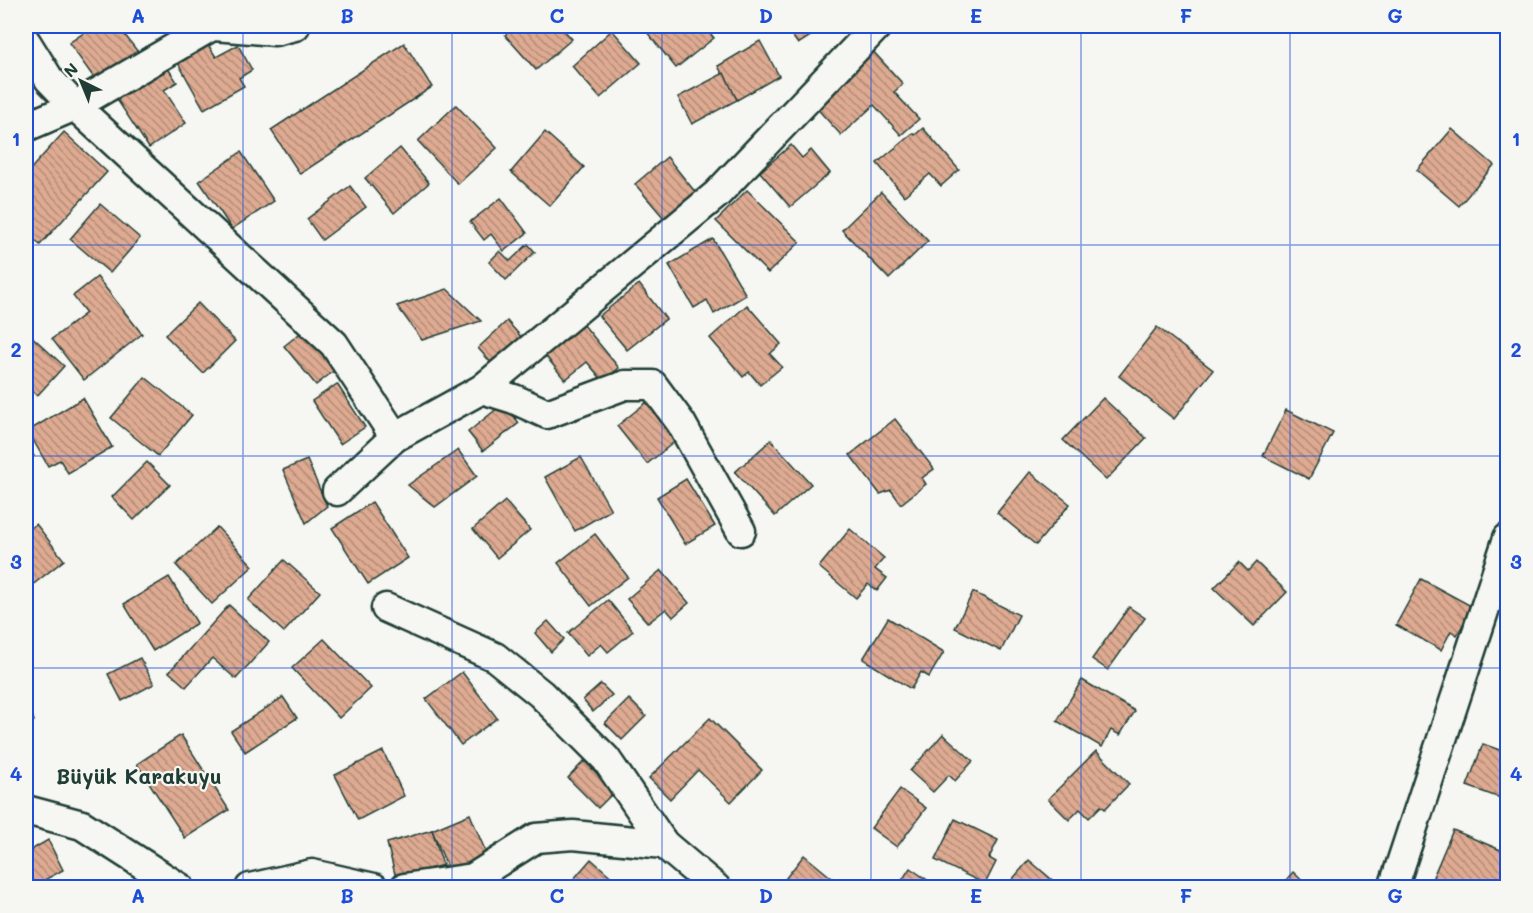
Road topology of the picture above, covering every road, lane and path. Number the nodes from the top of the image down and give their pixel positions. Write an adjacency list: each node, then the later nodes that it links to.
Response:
1 (213, 26): 2 (street); 5 (street)
2 (295, 26)
3 (877, 26): 7 (street)
4 (26, 42): 5 (street)
5 (75, 106): 6 (street); 8 (street)
6 (26, 127)
7 (482, 389): 8 (street); 10 (street)
8 (395, 437): 9 (street)
9 (337, 491)
10 (741, 531)
11 (1508, 538): 20 (street)
12 (386, 608): 14 (street)
13 (26, 810): 15 (street)
14 (664, 844): 18 (street); 19 (street)
15 (180, 888)
16 (250, 888): 17 (street)
17 (374, 888)
18 (404, 888)
19 (716, 888)
20 (1394, 888)

